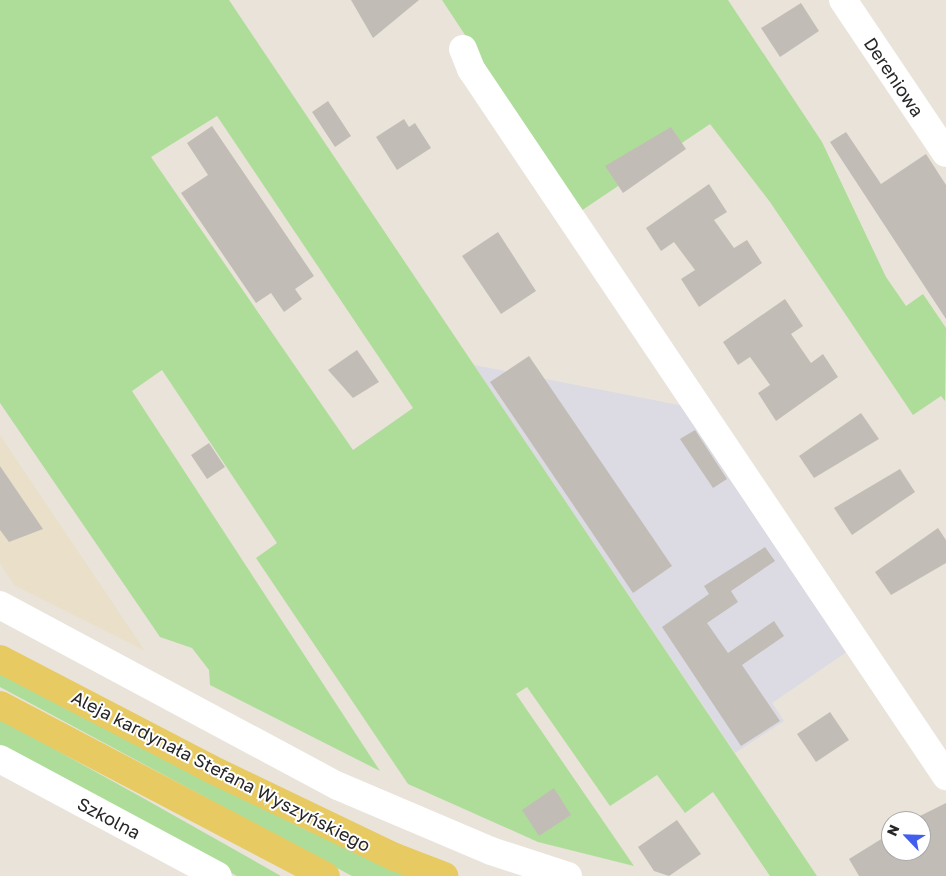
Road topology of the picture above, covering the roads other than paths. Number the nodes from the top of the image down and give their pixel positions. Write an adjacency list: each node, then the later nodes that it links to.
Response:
1 (843, 0): 3 (street, Dereniowa)
2 (463, 49): 8 (street)
3 (946, 153)
4 (0, 604): 12 (street)
5 (0, 659): 11 (main road, Aleja kardynała Stefana Wyszyńskiego)
6 (0, 705): 10 (main road)
7 (0, 759): 9 (street, Szkolna)
8 (946, 776)
9 (218, 876)
10 (326, 876)
11 (444, 876)
12 (568, 876)

